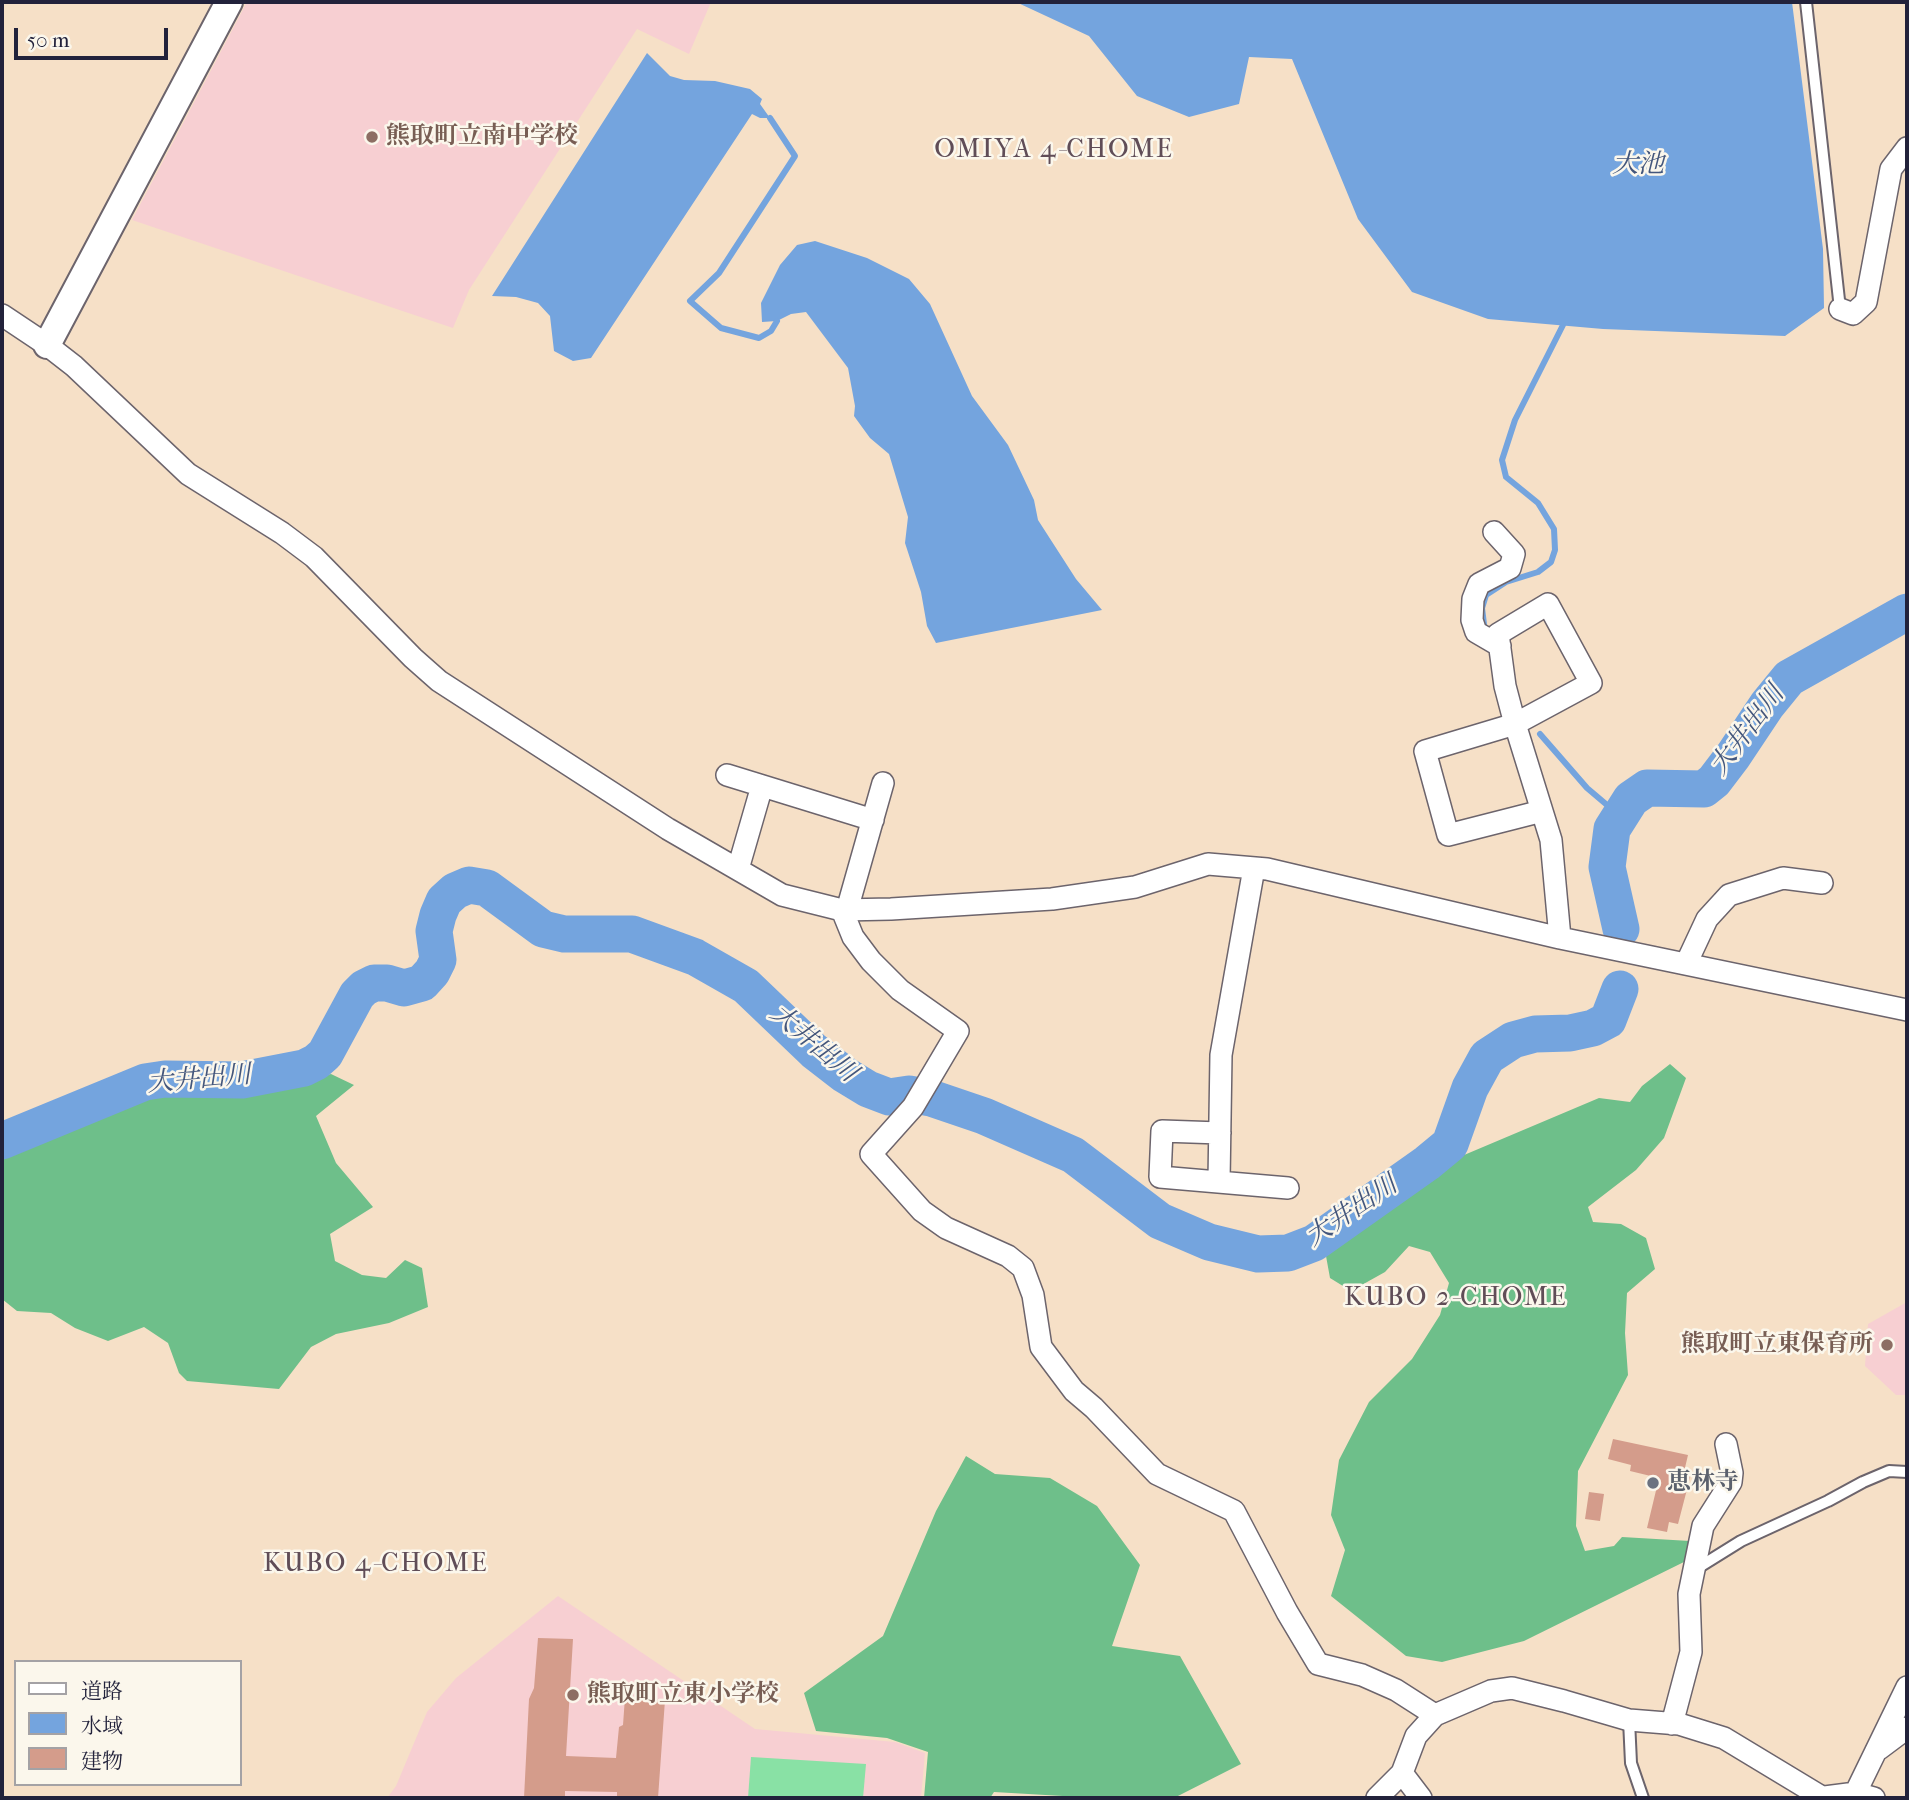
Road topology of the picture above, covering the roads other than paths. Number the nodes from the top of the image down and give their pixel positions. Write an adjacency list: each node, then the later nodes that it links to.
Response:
1 (229, 2): 6 (street)
2 (1806, 2): 4 (lane)
3 (1907, 148): 4 (street)
4 (1840, 309)
5 (2, 315): 6 (street)
6 (47, 345): 16 (street)
7 (1494, 532): 8 (street)
8 (1500, 646): 9 (street); 9 (street)
9 (1515, 724): 13 (street); 13 (street)
10 (727, 775): 12 (street)
11 (883, 783): 14 (street)
12 (762, 786): 14 (street); 16 (street)
13 (1542, 811): 19 (street)
14 (873, 820): 18 (street)
15 (1254, 868): 18 (street); 19 (street); 22 (street)
16 (738, 869): 18 (street)
17 (1822, 883): 20 (street)
18 (845, 910): 29 (street)
19 (1560, 938): 20 (street)
20 (1686, 964): 21 (street)
21 (1907, 1010)
22 (1220, 1133): 23 (street); 23 (street)
23 (1219, 1181): 24 (street)
24 (1287, 1188)
25 (1726, 1444): 27 (street)
26 (1907, 1472): 27 (lane)
27 (1693, 1571): 31 (street)
28 (1907, 1686): 33 (street)
29 (1435, 1714): 30 (street); 34 (street)
30 (1629, 1720): 31 (street); 39 (lane)
31 (1672, 1724): 35 (street)
32 (1907, 1728): 33 (street)
33 (1874, 1752): 36 (street)
34 (1402, 1773): 37 (street); 38 (street)
35 (1819, 1797): 36 (street)
36 (1861, 1797)
37 (1377, 1798)
38 (1421, 1798)
39 (1643, 1798)

